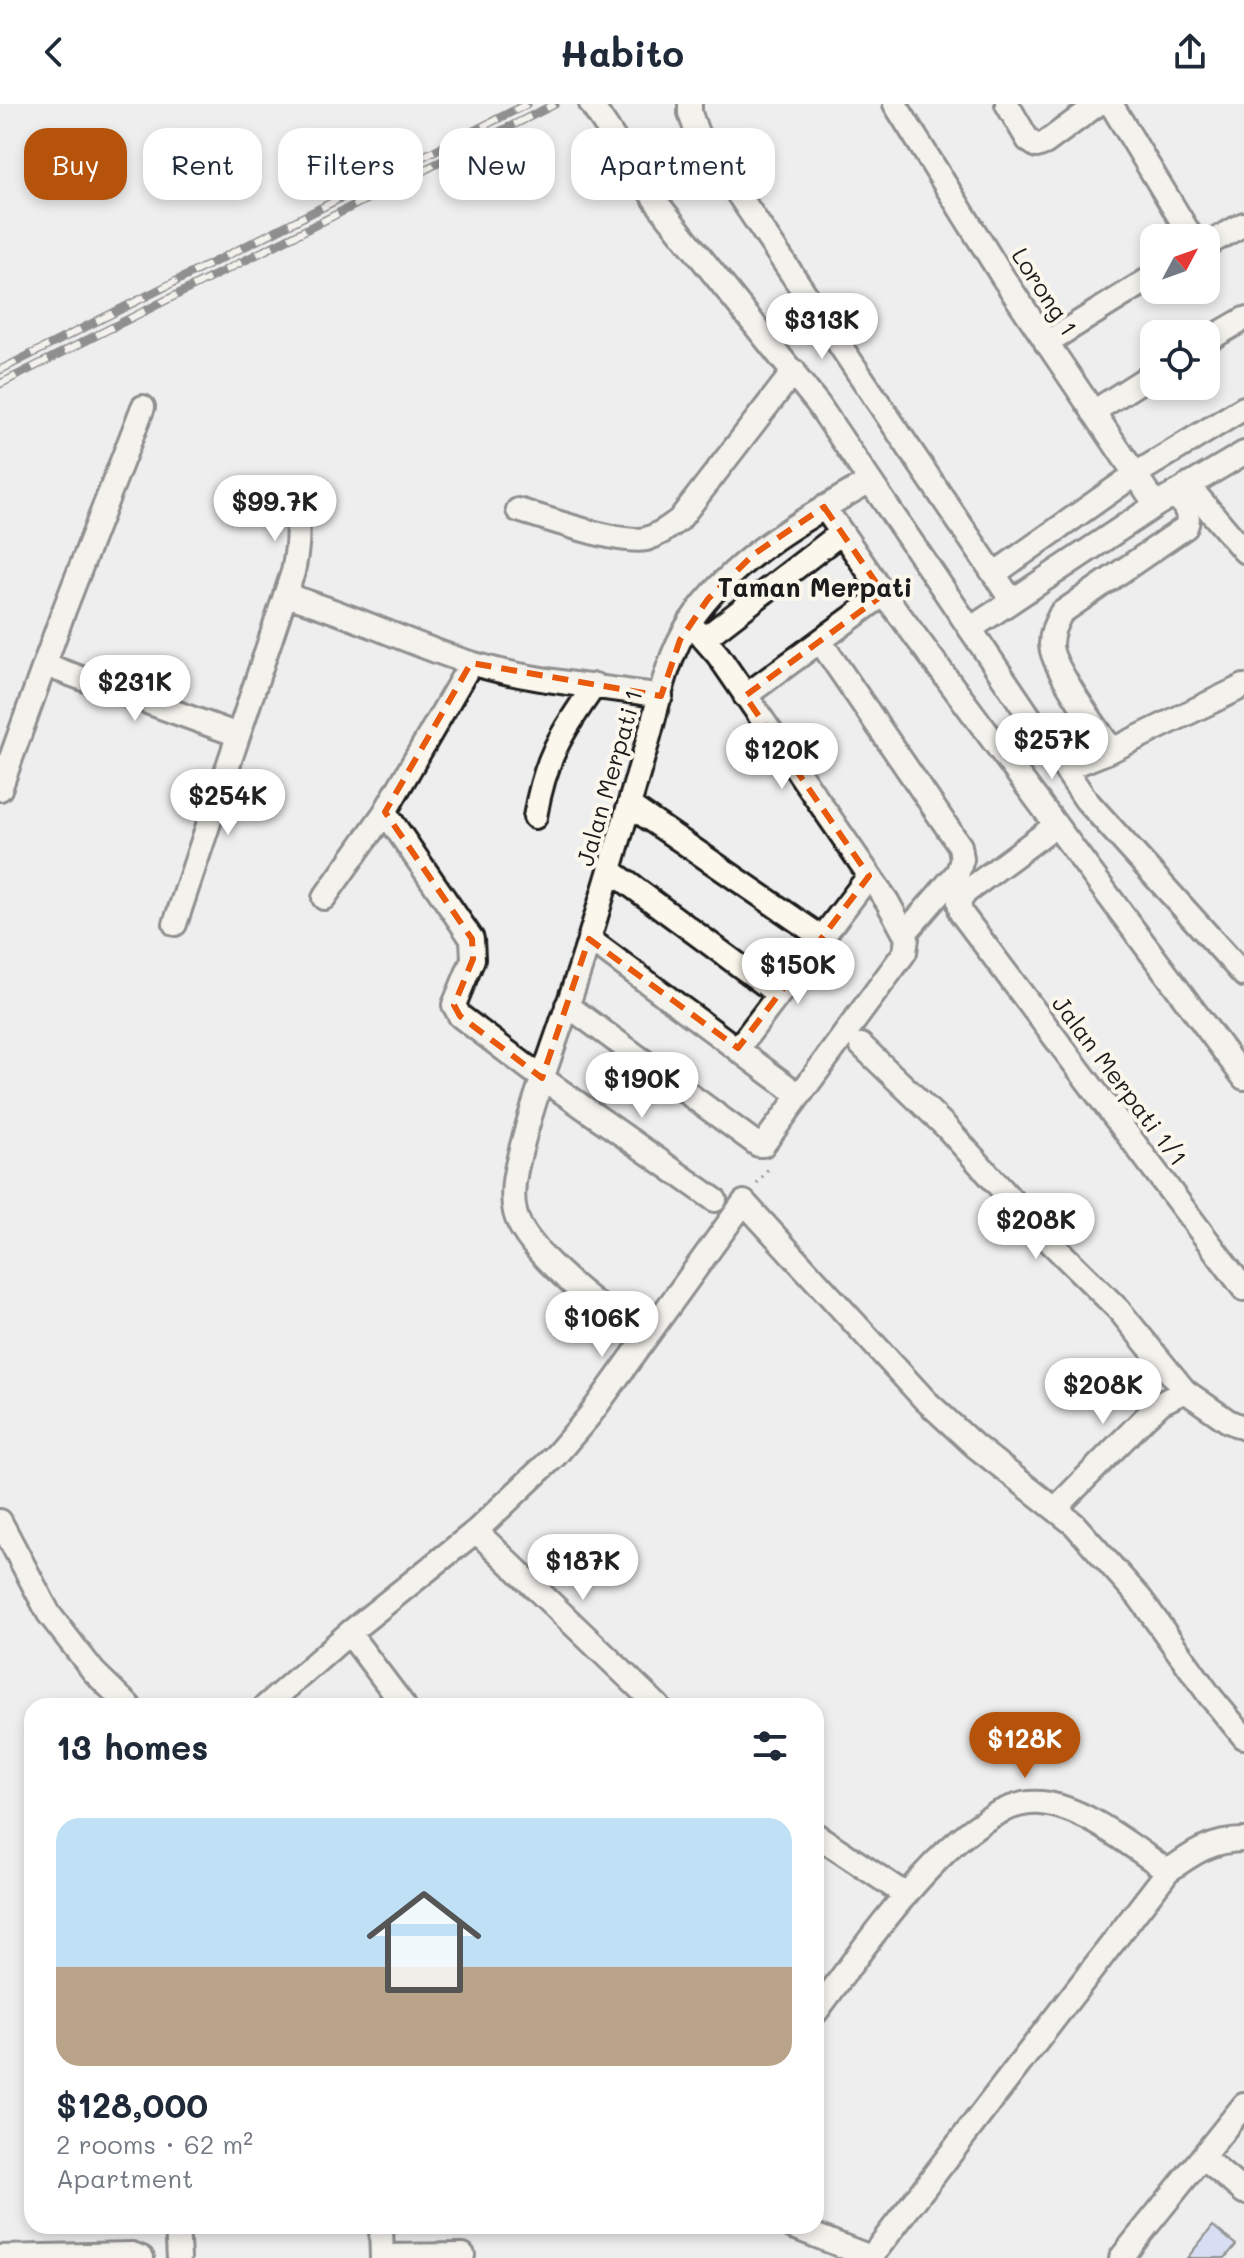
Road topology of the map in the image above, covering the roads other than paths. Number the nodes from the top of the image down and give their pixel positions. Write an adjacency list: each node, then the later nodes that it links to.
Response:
1 (690, 104): 29 (street)
2 (895, 104): 13 (street, Lorong 1)
3 (1007, 104): 4 (street)
4 (1098, 104)
5 (1111, 104): 7 (street)
6 (593, 108): 14 (street)
7 (1184, 224)
8 (1244, 224): 9 (street)
9 (1220, 237)
10 (1140, 285): 13 (street)
11 (1244, 319): 12 (street)
12 (1220, 333)
13 (1046, 343): 18 (street, Lorong 1)
14 (794, 371): 21 (street); 26 (street)
15 (1140, 382): 18 (street)
16 (143, 407): 37 (street)
17 (1244, 408): 20 (street)
18 (1093, 412): 20 (street, Lorong 1)
19 (1244, 453): 22 (street)
20 (1134, 475): 24 (street, Lorong 1); 29 (street)
21 (870, 481): 25 (street, Jalan Merpati 1); 33 (street)
22 (1182, 489): 24 (street); 28 (street); 43 (street)
23 (291, 492): 31 (street)
24 (1156, 505): 32 (street)
25 (824, 507): 27 (street); 34 (street, Jalan Merpati 1)
26 (518, 510)
27 (841, 533): 30 (street); 34 (street)
28 (1244, 551)
29 (994, 574): 32 (street)
30 (884, 594): 35 (street); 49 (street)
31 (285, 595): 36 (street); 42 (street)
32 (1012, 601): 33 (street)
33 (970, 629): 44 (street)
34 (698, 630): 40 (street, Jalan Merpati 1); 41 (street)
35 (820, 641): 41 (street); 56 (street)
36 (471, 663): 38 (street); 47 (street)
37 (45, 665): 42 (street); 45 (street)
38 (595, 685): 40 (street); 48 (street)
39 (1244, 686): 43 (street)
40 (661, 696): 46 (street, Jalan Merpati 1)
41 (745, 696): 51 (street)
42 (238, 735): 53 (street)
43 (1112, 750): 44 (street)
44 (1065, 769): 57 (street)
45 (0, 789)
46 (629, 805): 50 (street, Jalan Merpati 1); 54 (street)
47 (385, 812): 52 (street); 62 (street)
48 (535, 817)
49 (1056, 825): 63 (street); 66 (street, Jalan Merpati 1/1)
50 (610, 870): 55 (street, Jalan Merpati 1); 58 (street)
51 (869, 876): 54 (street); 56 (street)
52 (324, 898)
53 (175, 924)
54 (821, 937): 58 (street)
55 (589, 939): 59 (street, Jalan Merpati 1); 61 (street)
56 (906, 943): 64 (street)
57 (1243, 973)
58 (778, 994): 61 (street)
59 (567, 1005): 62 (street, Jalan Merpati 1); 64 (street)
60 (861, 1045): 68 (street)
61 (738, 1048): 64 (street)
62 (542, 1078): 65 (street); 67 (street, Jalan Merpati 1)
63 (1244, 1078)
64 (799, 1095)
65 (715, 1200)
66 (1244, 1289)
67 (613, 1316)
68 (1185, 1391): 69 (street); 70 (street)
69 (1244, 1428)
70 (1056, 1508): 72 (street); 78 (street)
71 (0, 1521): 74 (street)
72 (476, 1531): 73 (street); 77 (street)
73 (349, 1633): 75 (street); 76 (street)
74 (121, 1698)
75 (275, 1698)
76 (398, 1698)
77 (650, 1698)
78 (1244, 1737)
79 (824, 1840): 82 (street)
80 (1244, 1840): 81 (street)
81 (1168, 1871): 82 (street); 95 (street)
82 (906, 1895): 83 (street)
83 (824, 2002)
84 (1244, 2105): 85 (street)
85 (1202, 2157): 86 (street); 96 (street)
86 (1244, 2192)
87 (178, 2234): 94 (street)
88 (381, 2234): 92 (street)
89 (811, 2234): 95 (street)
90 (463, 2255): 92 (street)
91 (0, 2257): 93 (street)
92 (382, 2257)
93 (142, 2258)
94 (179, 2258)
95 (872, 2258)
96 (1121, 2258)

